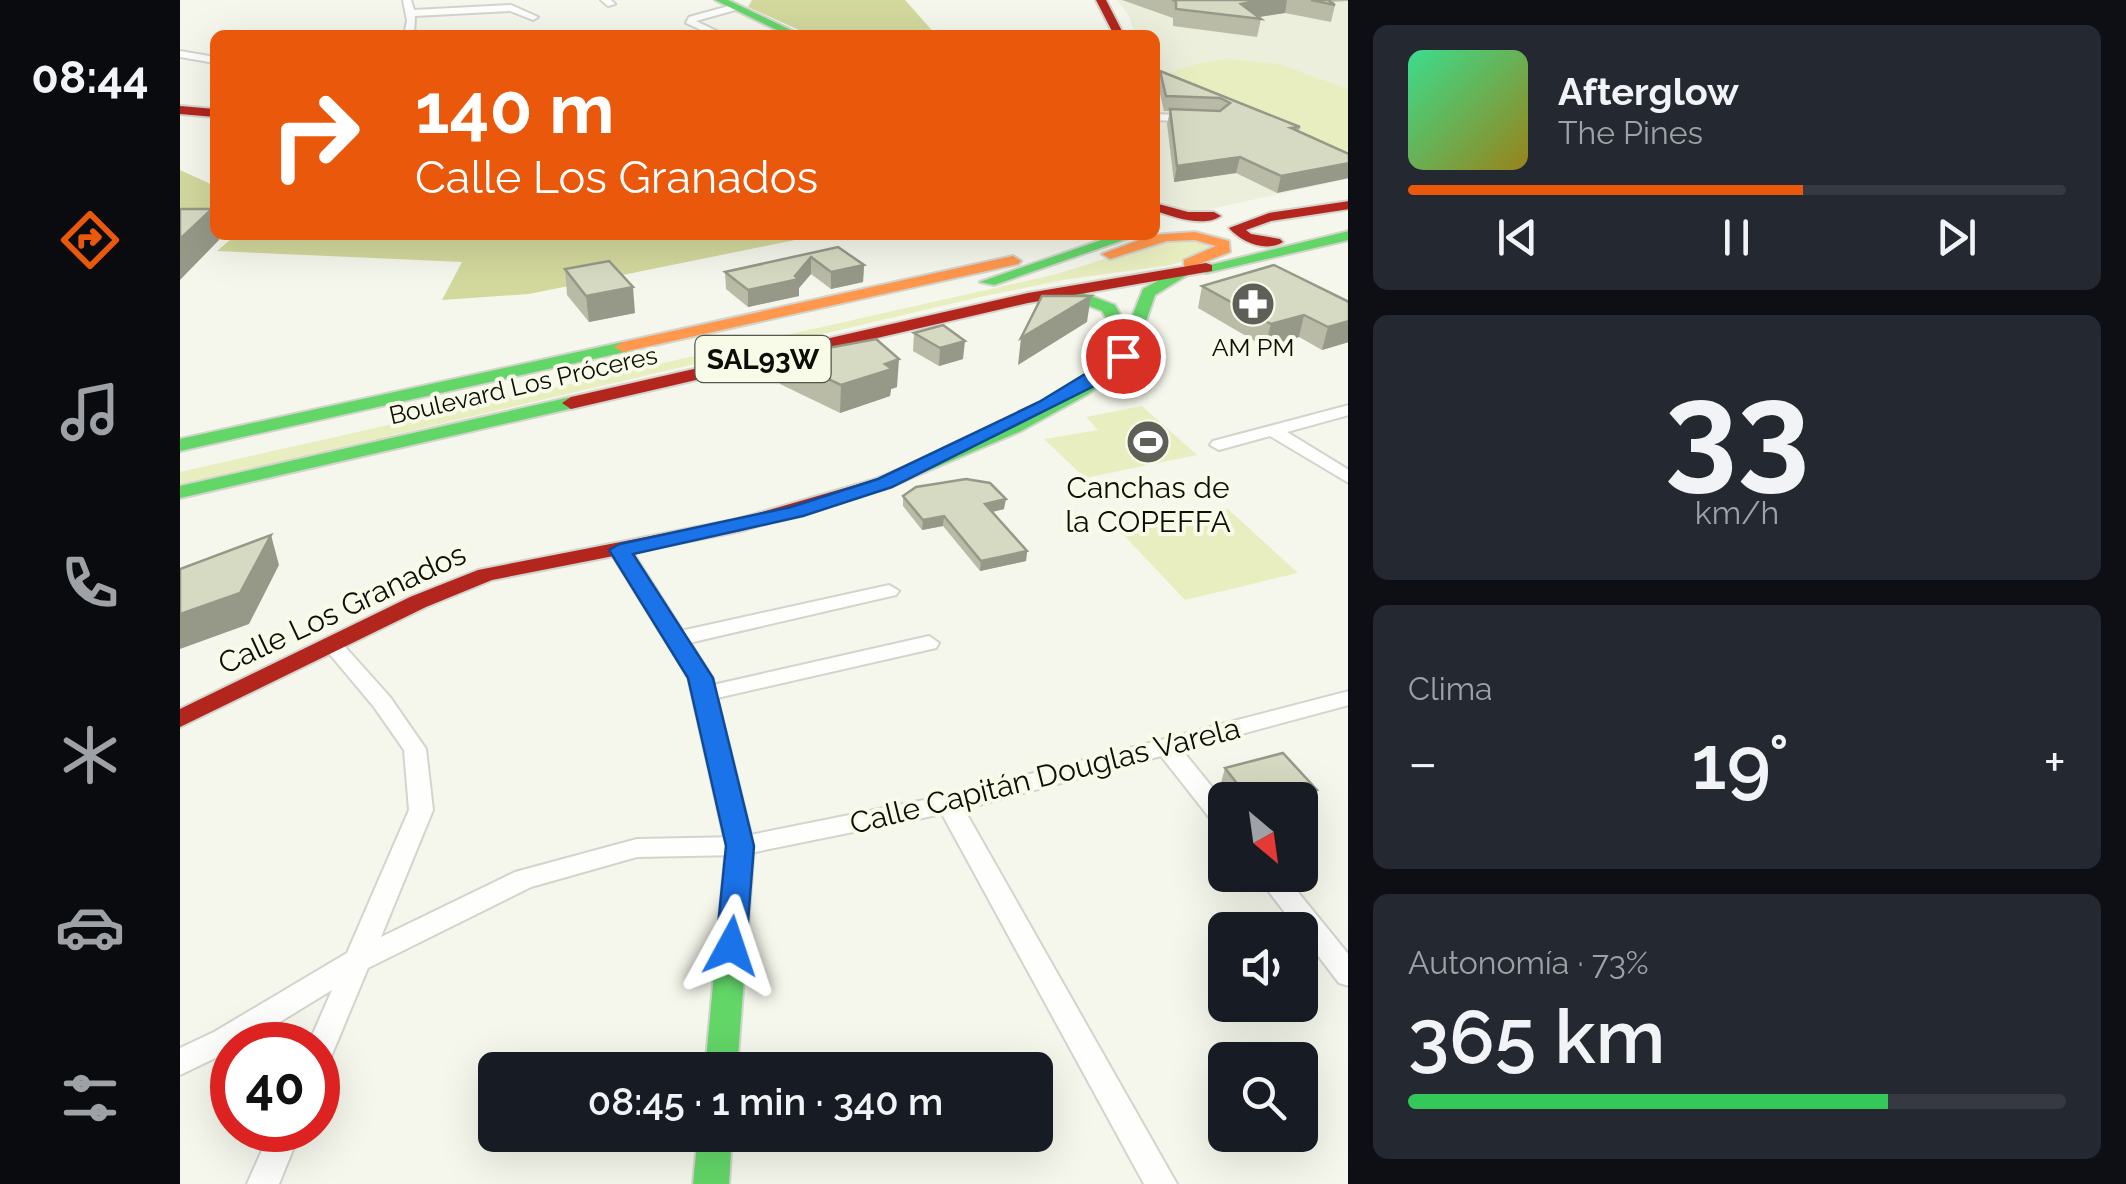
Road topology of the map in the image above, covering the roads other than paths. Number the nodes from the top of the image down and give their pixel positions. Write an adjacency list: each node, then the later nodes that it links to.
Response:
1 (426, 0): 4 (street)
2 (1100, 0): 8 (main road)
3 (734, 4): 6 (street); 7 (main road)
4 (409, 5): 5 (street)
5 (533, 17)
6 (708, 30)
7 (786, 30)
8 (1116, 30)
9 (180, 54): 10 (street)
10 (210, 59)
11 (180, 110): 12 (main road)
12 (210, 113)
13 (1160, 117): 14 (street)
14 (1216, 120)
15 (1348, 186): 17 (main road)
16 (1348, 196): 17 (main road)
17 (1274, 204): 20 (main road)
18 (1348, 205): 22 (main road)
19 (1160, 208): 20 (main road)
20 (1214, 216): 21 (main road)
21 (1160, 228)
22 (1346, 235): 27 (main road, Boulevard Los Próceres / SAL93W)
23 (1160, 239): 30 (main road)
24 (1107, 240): 31 (main road)
25 (1116, 240): 28 (main road, Boulevard Los Próceres / SAL93W)
26 (1157, 240): 28 (main road)
27 (1181, 274): 29 (main road, Boulevard Los Próceres / SAL93W); 33 (main road, Calle Los Granados)
28 (966, 288): 32 (main road, Boulevard Los Próceres / SAL93W)
29 (1028, 298): 30 (main road, Boulevard Los Próceres / SAL93W); 33 (main road, Calle Los Granados)
30 (879, 332): 40 (main road, Boulevard Los Próceres / SAL93W)
31 (565, 358): 32 (main road); 36 (main road)
32 (638, 360): 38 (main road, Boulevard Los Próceres / SAL93W)
33 (1046, 406): 41 (main road, Calle Los Granados)
34 (1348, 410): 35 (street)
35 (1273, 431): 37 (street); 39 (street)
36 (180, 445)
37 (1219, 445)
38 (180, 465)
39 (1348, 478)
40 (180, 492)
41 (620, 550): 43 (main road); 45 (main road, Calle Los Granados)
42 (889, 590): 43 (street)
43 (676, 639): 46 (main road)
44 (928, 644): 46 (street)
45 (332, 645): 48 (main road, Calle Los Granados); 54 (street)
46 (704, 694): 52 (main road)
47 (1348, 698): 49 (street, Calle Capitán Douglas Varela)
48 (180, 719)
49 (1168, 747): 50 (street); 51 (street, Calle Capitán Douglas Varela)
50 (1208, 798)
51 (948, 804): 52 (street, Calle Capitán Douglas Varela); 63 (street)
52 (740, 846): 54 (street, Calle Capitán Douglas Varela); 57 (main road)
53 (1282, 892): 55 (street)
54 (357, 961): 56 (street); 58 (street, Calle Capitán Douglas Varela)
55 (1348, 975)
56 (332, 1022)
57 (722, 1052)
58 (180, 1062)
59 (277, 1152): 61 (street)
60 (714, 1152): 62 (main road)
61 (263, 1184)
62 (711, 1184)
63 (1161, 1184)

